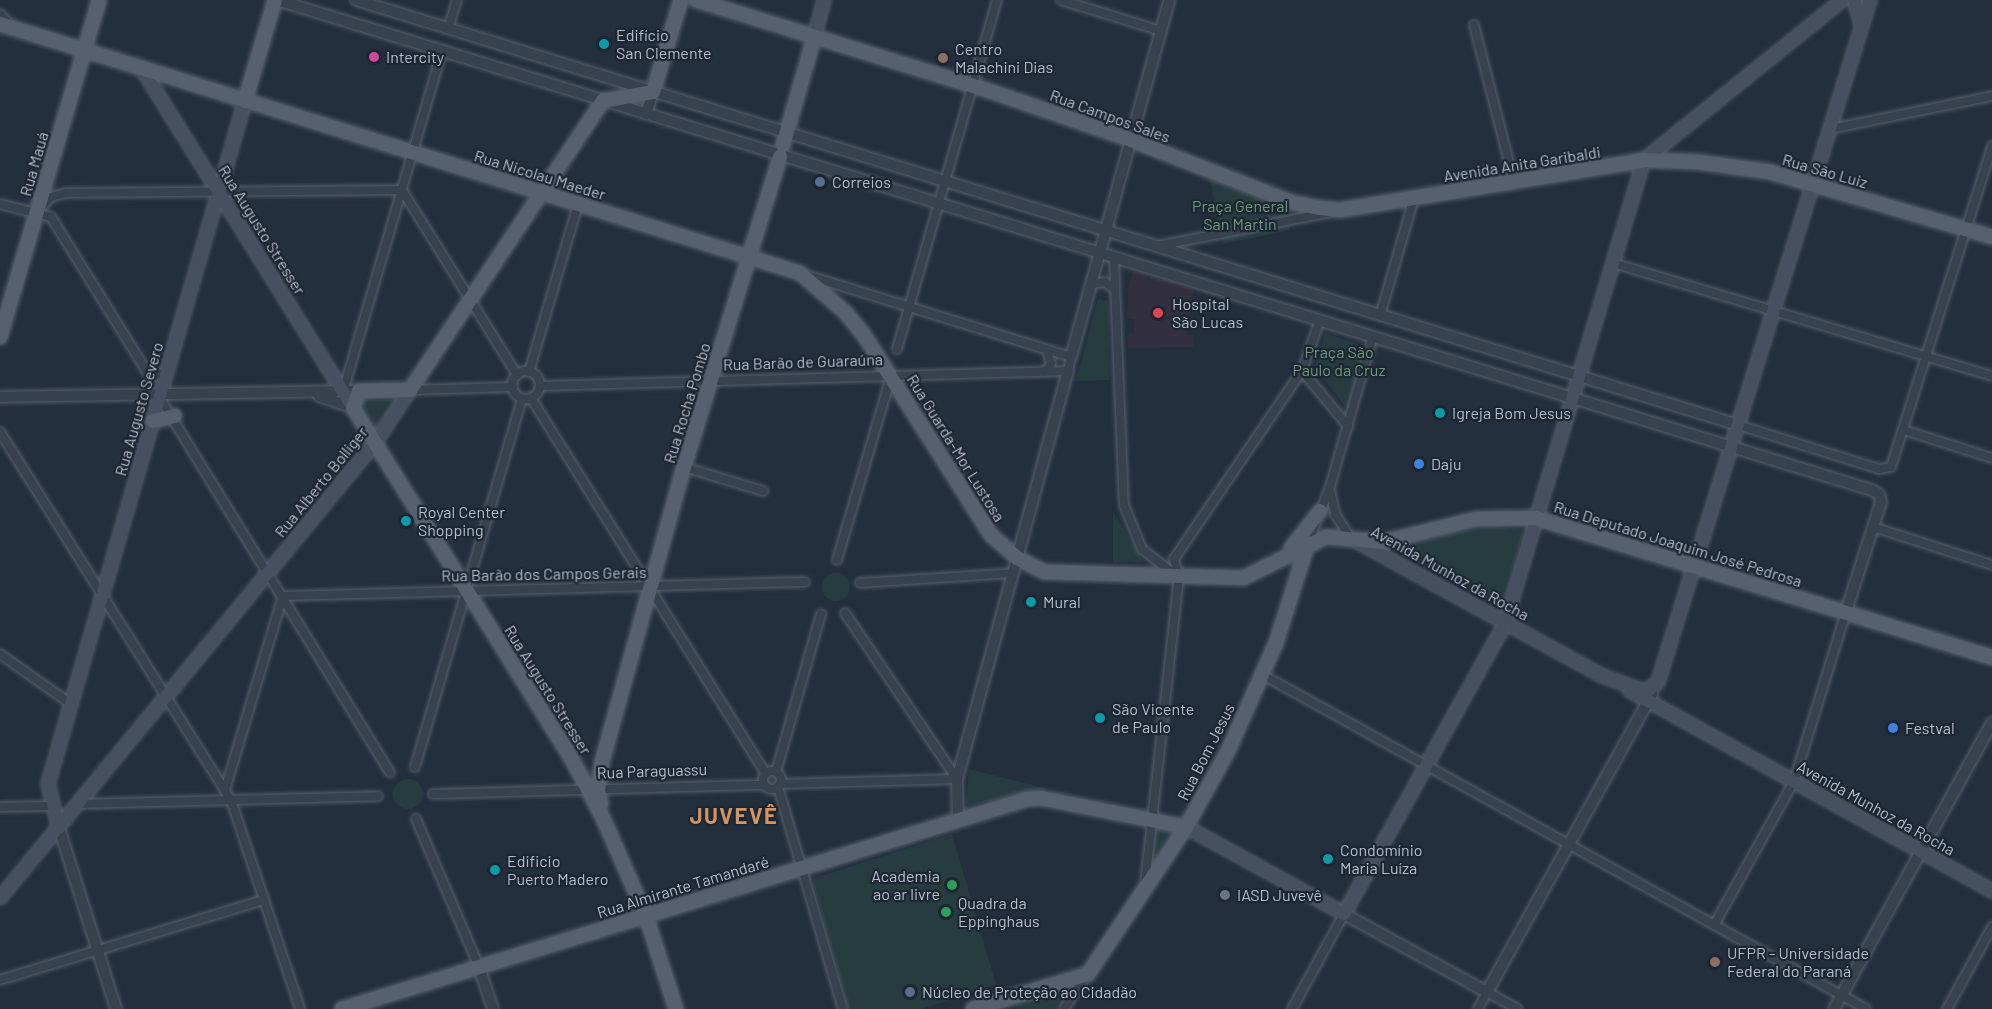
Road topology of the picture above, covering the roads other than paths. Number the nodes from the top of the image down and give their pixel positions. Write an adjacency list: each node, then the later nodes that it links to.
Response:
1 (99, 0): 21 (main road, Rua Mauá)
2 (276, 0): 22 (street); 27 (main road, Rua Augusto Severo)
3 (356, 0): 18 (street)
4 (457, 0): 18 (street)
5 (681, 0): 25 (main road)
6 (696, 0): 20 (main road, Rua Campos Sales)
7 (824, 0): 20 (main road, Rua Rocha Pombo)
8 (997, 0): 24 (street)
9 (1061, 0): 19 (street)
10 (1169, 0): 19 (street)
11 (1842, 0): 35 (main road, Avenida Anita Garibaldi)
12 (1854, 0): 17 (main road)
13 (1869, 0): 17 (main road)
14 (0, 14): 16 (street)
15 (1474, 25): 36 (street)
16 (4, 27): 21 (main road, Rua Nicolau Maeder)
17 (1861, 27): 30 (main road)
18 (448, 29): 25 (street)
19 (1161, 31): 31 (street)
20 (814, 38): 24 (main road, Rua Campos Sales); 32 (main road, Rua Rocha Pombo)
21 (85, 51): 23 (main road, Rua Nicolau Maeder); 47 (main road, Rua Mauá)
22 (442, 51): 28 (street); 34 (street)
23 (142, 69): 27 (main road, Rua Nicolau Maeder); 40 (main road, Rua Augusto Stresser)
24 (972, 86): 31 (main road, Rua Campos Sales); 37 (street)
25 (653, 92): 28 (main road); 29 (street); 32 (street)
26 (1992, 96): 30 (street)
27 (245, 101): 34 (main road, Rua Nicolau Maeder); 40 (main road, Rua Augusto Severo)
28 (603, 101): 29 (street); 41 (main road, Rua Alberto Bolliger)
29 (646, 114): 32 (street)
30 (1830, 129): 38 (main road)
31 (1131, 140): 46 (main road, Rua Campos Sales); 49 (street)
32 (783, 145): 37 (street); 45 (street); 53 (main road, Rua Rocha Pombo)
33 (1992, 146): 48 (street)
34 (412, 153): 39 (street); 41 (main road, Rua Nicolau Maeder)
35 (1644, 160): 36 (main road, Avenida Anita Garibaldi); 38 (main road, Rua São Luiz); 55 (main road)
36 (1514, 182): 42 (main road, Avenida Anita Garibaldi)
37 (945, 183): 45 (street); 49 (street)
38 (1812, 184): 48 (main road, Rua São Luiz); 61 (main road)
39 (402, 190): 40 (street); 59 (street); 85 (street)
40 (218, 191): 47 (street); 72 (main road, Rua Augusto Severo); 85 (main road, Rua Augusto Stresser)
41 (542, 193): 44 (main road, Rua Nicolau Maeder); 59 (main road, Rua Alberto Bolliger)
42 (1414, 198): 46 (main road, Avenida Anita Garibaldi); 62 (street)
43 (0, 204): 47 (street)
44 (578, 204): 53 (main road, Rua Nicolau Maeder); 73 (street)
45 (938, 205): 52 (street); 60 (street)
46 (1340, 210): 51 (street, Avenida Anita Garibaldi)
47 (36, 214): 65 (main road, Rua Mauá); 72 (street)
48 (1966, 229): 50 (main road, Rua São Luiz); 68 (street)
49 (1106, 232): 51 (street); 52 (street)
50 (1992, 237)
51 (1154, 246): 62 (street)
52 (1100, 254): 54 (street); 57 (street)
53 (750, 258): 56 (main road, Rua Nicolau Maeder); 79 (main road, Rua Rocha Pombo)
54 (1114, 259): 58 (street); 63 (street)
55 (1613, 263): 61 (street); 77 (main road)
56 (800, 273): 60 (street, Rua Nicolau Maeder); 76 (main road, Rua Guarda-Mor Lustosa)
57 (1092, 284): 58 (street); 69 (street)
58 (1114, 289): 117 (street)
59 (470, 300): 75 (street); 83 (main road, Rua Alberto Bolliger)
60 (909, 307): 66 (street); 67 (street, Rua Nicolau Maeder)
61 (1773, 311): 68 (street); 95 (main road)
62 (1380, 316): 77 (street)
63 (1320, 320): 64 (street); 71 (street)
64 (1373, 336): 89 (street); 96 (street, Rua Bom Jesus)
65 (0, 337)
66 (897, 349)
67 (1047, 350): 69 (street, Rua Nicolau Maeder); 74 (street)
68 (1926, 356): 78 (street); 97 (street)
69 (1071, 357): 70 (street)
70 (1068, 371): 74 (street, Rua Barão de Guaraúna); 111 (street)
71 (1302, 371): 96 (street); 117 (street)
72 (166, 372): 88 (main road, Rua Augusto Severo)
73 (529, 372): 75 (street); 80 (street)
74 (1045, 372): 76 (street, Rua Barão de Guaraúna)
75 (517, 375): 81 (street)
76 (891, 376): 79 (street, Rua Barão de Guaraúna); 111 (main road, Rua Guarda-Mor Lustosa); 112 (street)
77 (1579, 376): 89 (main road); 95 (street)
78 (1992, 376)
79 (711, 381): 80 (street, Rua Barão de Guaraúna); 102 (main road, Rua Rocha Pombo)
80 (540, 386): 90 (street)
81 (513, 387): 83 (street); 90 (street)
82 (396, 390): 83 (main road); 84 (main road); 92 (main road)
83 (410, 390): 92 (main road, Rua Alberto Bolliger)
84 (359, 391): 85 (street); 91 (main road)
85 (343, 392): 86 (street); 91 (main road, Rua Augusto Stresser)
86 (292, 393): 88 (street); 91 (street)
87 (0, 397): 88 (street)
88 (159, 397): 93 (street); 94 (main road, Rua Augusto Severo)
89 (1573, 397): 100 (street); 106 (main road)
90 (526, 398): 120 (street); 121 (street)
91 (353, 408): 99 (main road, Rua Augusto Stresser)
92 (398, 409): 99 (main road, Rua Alberto Bolliger)
93 (174, 416): 94 (main road); 115 (street)
94 (153, 422): 123 (main road, Rua Augusto Severo)
95 (1738, 425): 97 (street); 100 (main road)
96 (1348, 426): 103 (street, Rua Bom Jesus)
97 (1904, 430): 101 (street)
98 (0, 432): 123 (street)
99 (375, 443): 115 (main road, Rua Alberto Bolliger); 121 (main road, Rua Augusto Stresser)
100 (1731, 446): 107 (street); 113 (main road)
101 (1992, 458)
102 (684, 467): 104 (street); 120 (main road, Rua Rocha Pombo)
103 (1330, 487): 105 (street, Rua Bom Jesus); 108 (street, Rua Bom Jesus)
104 (763, 490)
105 (1320, 512): 109 (street, Rua Bom Jesus); 110 (main road)
106 (1536, 518): 108 (main road, Rua Deputado Joaquim José Pedrosa); 113 (main road, Rua Deputado Joaquim José Pedrosa); 127 (main road)
107 (1875, 521): 114 (street); 124 (street)
108 (1350, 537): 109 (main road, Avenida Munhoz da Rocha); 127 (main road, Avenida Munhoz da Rocha)
109 (1308, 543): 110 (main road, Avenida Munhoz da Rocha); 131 (main road, Rua Bom Jesus)
110 (1283, 556): 117 (main road, Avenida Munhoz da Rocha)
111 (1017, 558): 116 (street); 117 (main road)
112 (837, 560)
113 (1694, 565): 124 (main road, Rua Deputado Joaquim José Pedrosa); 132 (main road)
114 (1992, 565)
115 (268, 573): 122 (street); 133 (main road, Rua Alberto Bolliger)
116 (1013, 573): 119 (street); 144 (street)
117 (1179, 577): 158 (street)
118 (805, 582): 120 (street, Rua Barão dos Campos Gerais)
119 (860, 583)
120 (650, 588): 121 (street, Rua Barão dos Campos Gerais); 138 (main road, Rua Rocha Pombo); 143 (street)
121 (467, 592): 122 (street, Rua Barão dos Campos Gerais); 137 (main road, Rua Augusto Stresser); 140 (street)
122 (283, 596): 142 (street); 148 (street)
123 (102, 598): 133 (street); 135 (main road, Rua Augusto Severo)
124 (1846, 612): 129 (main road, Rua Deputado Joaquim José Pedrosa); 145 (street)
125 (845, 613): 144 (street)
126 (821, 614): 141 (street)
127 (1505, 623): 130 (main road, Avenida Munhoz da Rocha); 139 (main road)
128 (0, 654): 135 (street)
129 (1992, 657)
130 (1598, 674): 132 (main road); 134 (main road, Avenida Munhoz da Rocha)
131 (1263, 675): 139 (street); 159 (main road, Rua Bom Jesus)
132 (1658, 682): 134 (street)
133 (165, 698): 148 (street); 153 (main road, Rua Alberto Bolliger)
134 (1648, 702): 145 (main road, Avenida Munhoz da Rocha); 161 (street)
135 (71, 704): 154 (main road, Rua Augusto Severo)
136 (1992, 723): 162 (street)
137 (573, 761): 138 (main road); 149 (main road, Rua Augusto Stresser)
138 (602, 762): 149 (main road, Rua Rocha Pombo)
139 (1426, 766): 161 (street); 168 (main road)
140 (415, 767)
141 (776, 772): 143 (street); 147 (street)
142 (390, 773)
143 (765, 774): 146 (street)
144 (957, 779): 147 (street); 157 (street)
145 (1794, 781): 162 (main road, Avenida Munhoz da Rocha); 170 (street)
146 (764, 785): 147 (street, Rua Paraguassu); 149 (street, Rua Paraguassu)
147 (779, 786): 163 (street)
148 (225, 790): 152 (street)
149 (593, 790): 150 (street, Rua Paraguassu); 169 (main road, Rua Rocha Pombo)
150 (433, 794)
151 (378, 796): 152 (street)
152 (231, 800): 153 (street); 167 (street)
153 (78, 804): 160 (main road, Rua Alberto Bolliger)
154 (51, 806): 155 (street); 160 (main road, Rua Augusto Severo)
155 (0, 807)
156 (416, 819): 173 (street)
157 (958, 820): 158 (main road, Rua Almirante Tamandaré); 163 (main road, Rua Almirante Tamandaré)
158 (1152, 821): 159 (main road); 164 (street)
159 (1186, 827): 164 (main road, Rua Bom Jesus); 168 (main road)
160 (58, 828): 166 (main road, Rua Alberto Bolliger); 172 (street)
161 (1569, 845): 170 (street); 176 (street)
162 (1921, 852): 165 (main road, Avenida Munhoz da Rocha); 177 (street)
163 (802, 868): 169 (main road, Rua Almirante Tamandaré); 183 (street)
164 (1144, 890): 174 (main road, Rua Bom Jesus)
165 (1992, 891)
166 (0, 898)
167 (264, 900): 172 (street); 179 (street)
168 (1344, 914): 176 (street); 186 (street)
169 (646, 916): 173 (main road, Rua Almirante Tamandaré); 182 (main road)
170 (1714, 925): 177 (street)
171 (1992, 927): 191 (street)
172 (98, 950): 175 (street); 178 (street)
173 (479, 967): 180 (main road, Rua Almirante Tamandaré); 181 (street)
174 (1088, 974): 184 (main road); 185 (street, Rua Bom Jesus)
175 (0, 980)
176 (1487, 992): 187 (street); 188 (street)
177 (1841, 996): 189 (street); 190 (street)
178 (116, 1009)
179 (300, 1009)
180 (342, 1009)
181 (493, 1009)
182 (676, 1009)
183 (843, 1009)
184 (973, 1009)
185 (1064, 1009)
186 (1292, 1009)
187 (1478, 1009)
188 (1518, 1009)
189 (1834, 1009)
190 (1866, 1009)
191 (1947, 1009)

